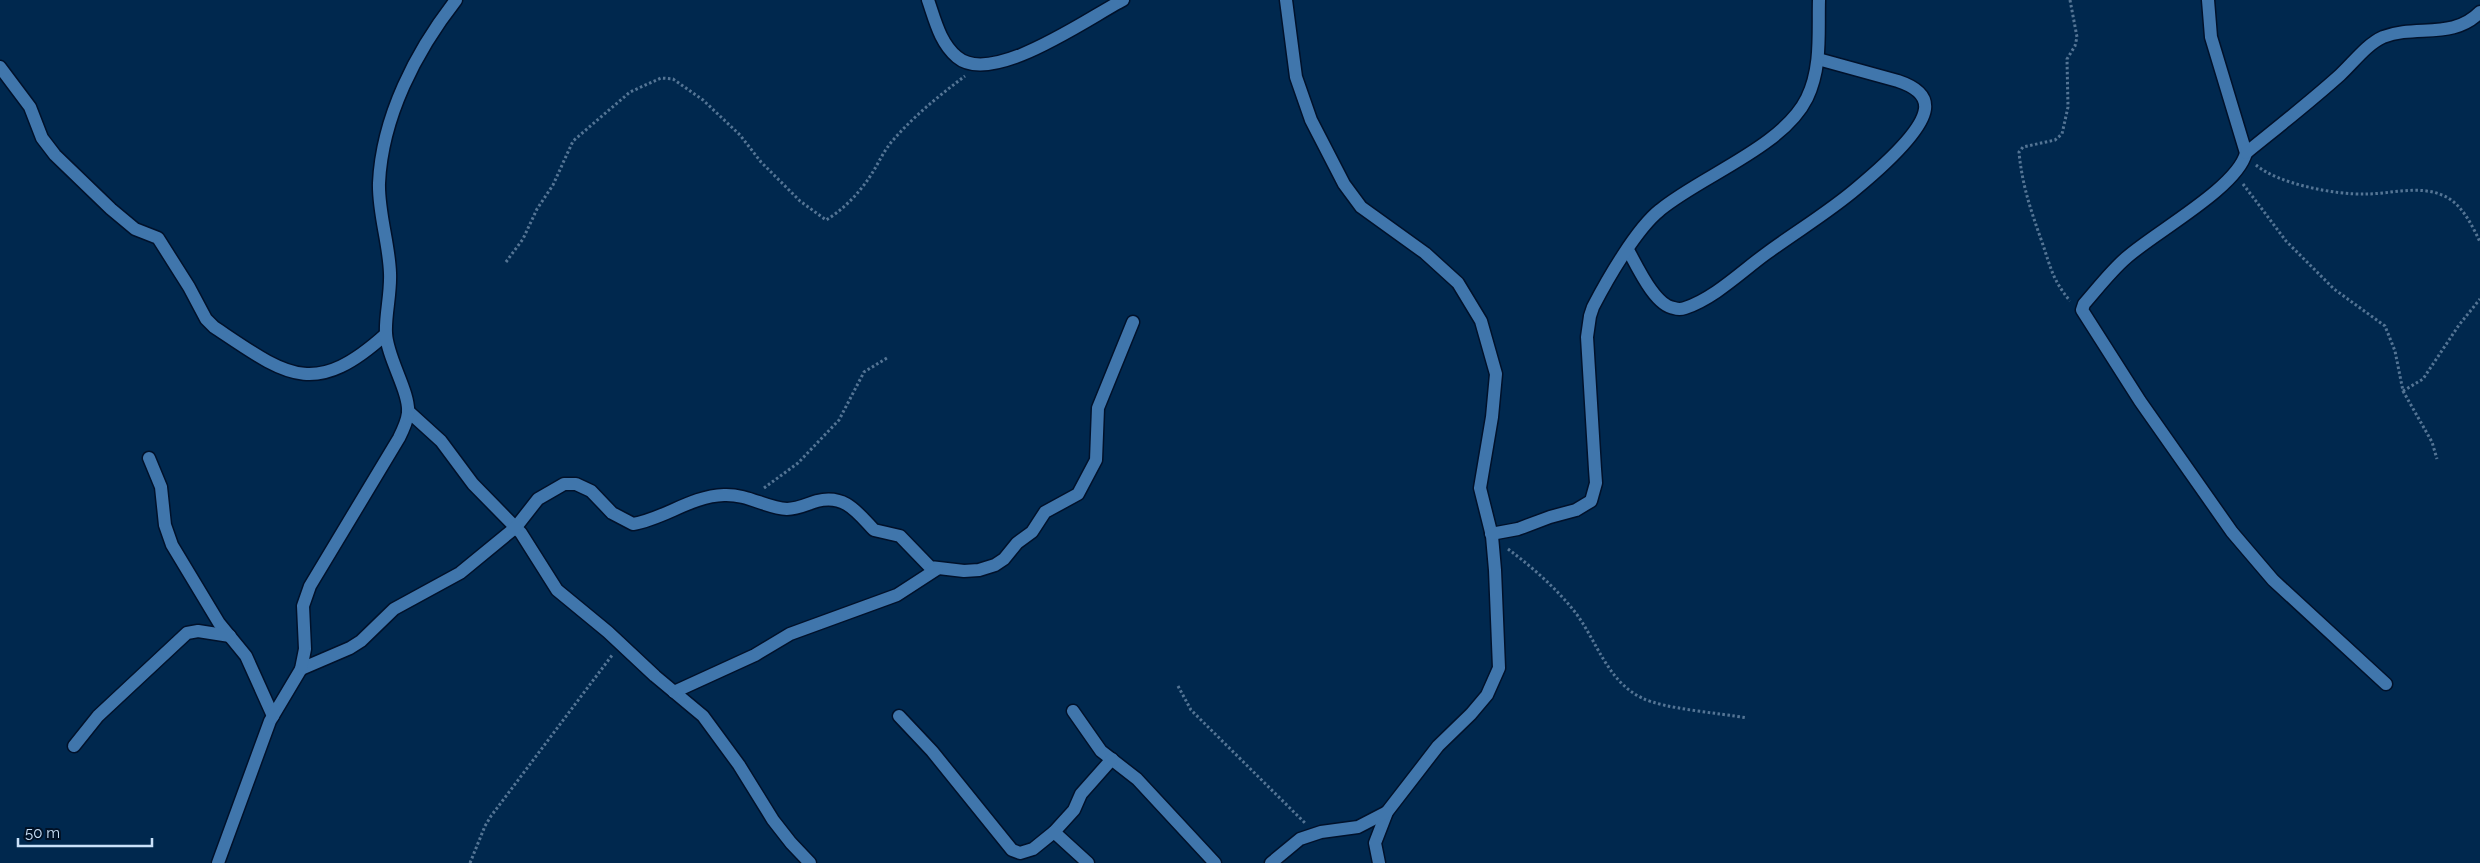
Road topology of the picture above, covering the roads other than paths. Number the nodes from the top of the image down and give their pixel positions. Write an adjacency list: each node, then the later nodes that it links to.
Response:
1 (456, 0): 13 (street)
2 (928, 0): 3 (street)
3 (1122, 0)
4 (1286, 0): 17 (street)
5 (1819, 0): 8 (street)
6 (2208, 0): 10 (street)
7 (2480, 12): 10 (street)
8 (1818, 58): 11 (street); 11 (street)
9 (0, 67): 13 (street)
10 (2246, 153): 21 (street)
11 (1628, 250): 17 (street)
12 (1133, 322): 18 (street)
13 (386, 334): 14 (street)
14 (408, 411): 16 (street); 20 (street)
15 (148, 458): 19 (street)
16 (516, 527): 18 (street); 20 (street); 22 (street)
17 (1492, 535): 28 (street)
18 (937, 569): 22 (street)
19 (230, 636): 24 (street); 26 (street)
20 (301, 669): 24 (street)
21 (2386, 684)
22 (674, 692): 31 (street)
23 (1073, 711): 27 (street)
24 (273, 716): 30 (street)
25 (899, 716): 29 (street)
26 (74, 746)
27 (1112, 759): 29 (street); 33 (street)
28 (1387, 812): 34 (street); 35 (street)
29 (1054, 832): 32 (street)
30 (218, 863)
31 (810, 863)
32 (1088, 863)
33 (1215, 863)
34 (1271, 863)
35 (1378, 863)

